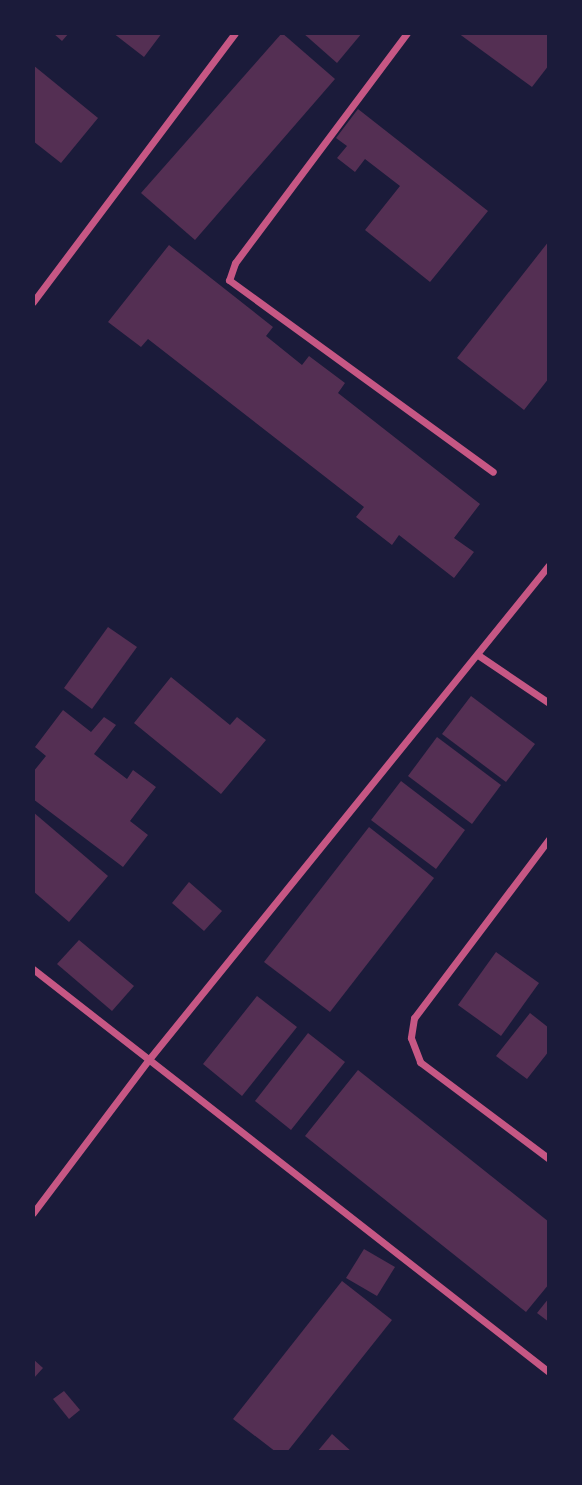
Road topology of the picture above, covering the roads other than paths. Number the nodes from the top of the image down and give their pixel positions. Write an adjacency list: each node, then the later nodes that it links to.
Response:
1 (235, 33): 3 (street)
2 (407, 33): 4 (street)
3 (33, 302)
4 (493, 472)
5 (549, 565): 6 (street)
6 (478, 655): 7 (street); 10 (street)
7 (549, 703)
8 (549, 839): 11 (street)
9 (33, 969): 10 (street)
10 (150, 1058): 12 (street); 13 (street)
11 (549, 1159)
12 (33, 1213)
13 (549, 1372)

